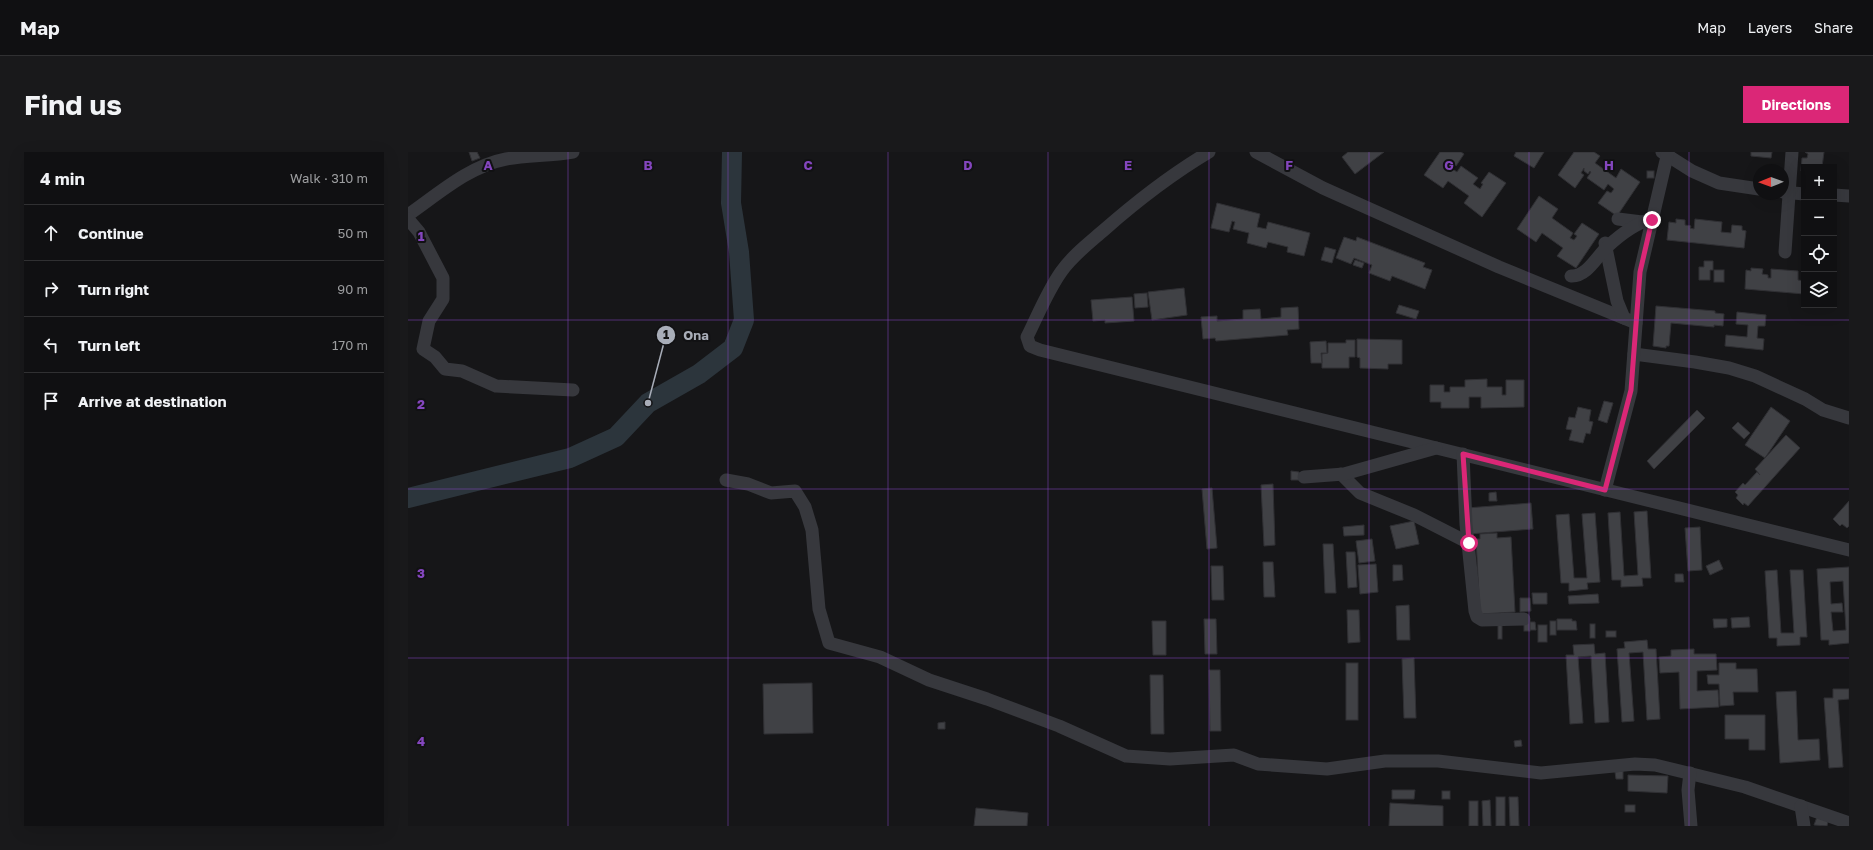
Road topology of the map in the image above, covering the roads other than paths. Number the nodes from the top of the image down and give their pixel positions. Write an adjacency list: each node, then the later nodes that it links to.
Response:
1 (572, 152): 13 (street)
2 (1209, 152): 25 (street)
3 (1256, 152): 20 (street)
4 (1792, 152): 6 (street)
5 (1665, 153): 7 (street); 16 (street)
6 (1789, 172)
7 (1753, 188)
8 (1789, 193): 9 (street)
9 (1801, 194)
10 (1837, 195): 11 (street)
11 (1849, 196)
12 (1786, 200): 18 (street)
13 (408, 215)
14 (408, 219): 23 (street)
15 (1618, 219): 16 (street)
16 (1647, 221): 17 (street); 21 (street)
17 (1605, 243): 19 (street); 20 (street)
18 (1785, 252)
19 (1571, 276)
20 (1624, 318): 21 (street)
21 (1636, 323): 22 (street)
22 (1634, 354): 24 (street); 30 (street)
23 (573, 390)
24 (1849, 418)
25 (1438, 448): 26 (street); 27 (street)
26 (1463, 454): 30 (street); 31 (street)
27 (1341, 474): 28 (street); 31 (street)
28 (1304, 477)
29 (726, 480): 34 (street)
30 (1605, 490): 32 (street)
31 (1469, 543): 33 (street)
32 (1849, 550)
33 (1524, 619)
34 (1690, 773): 35 (street); 37 (street)
35 (1800, 806): 36 (street); 38 (street)
36 (1849, 823)
37 (1691, 826)
38 (1804, 826)

